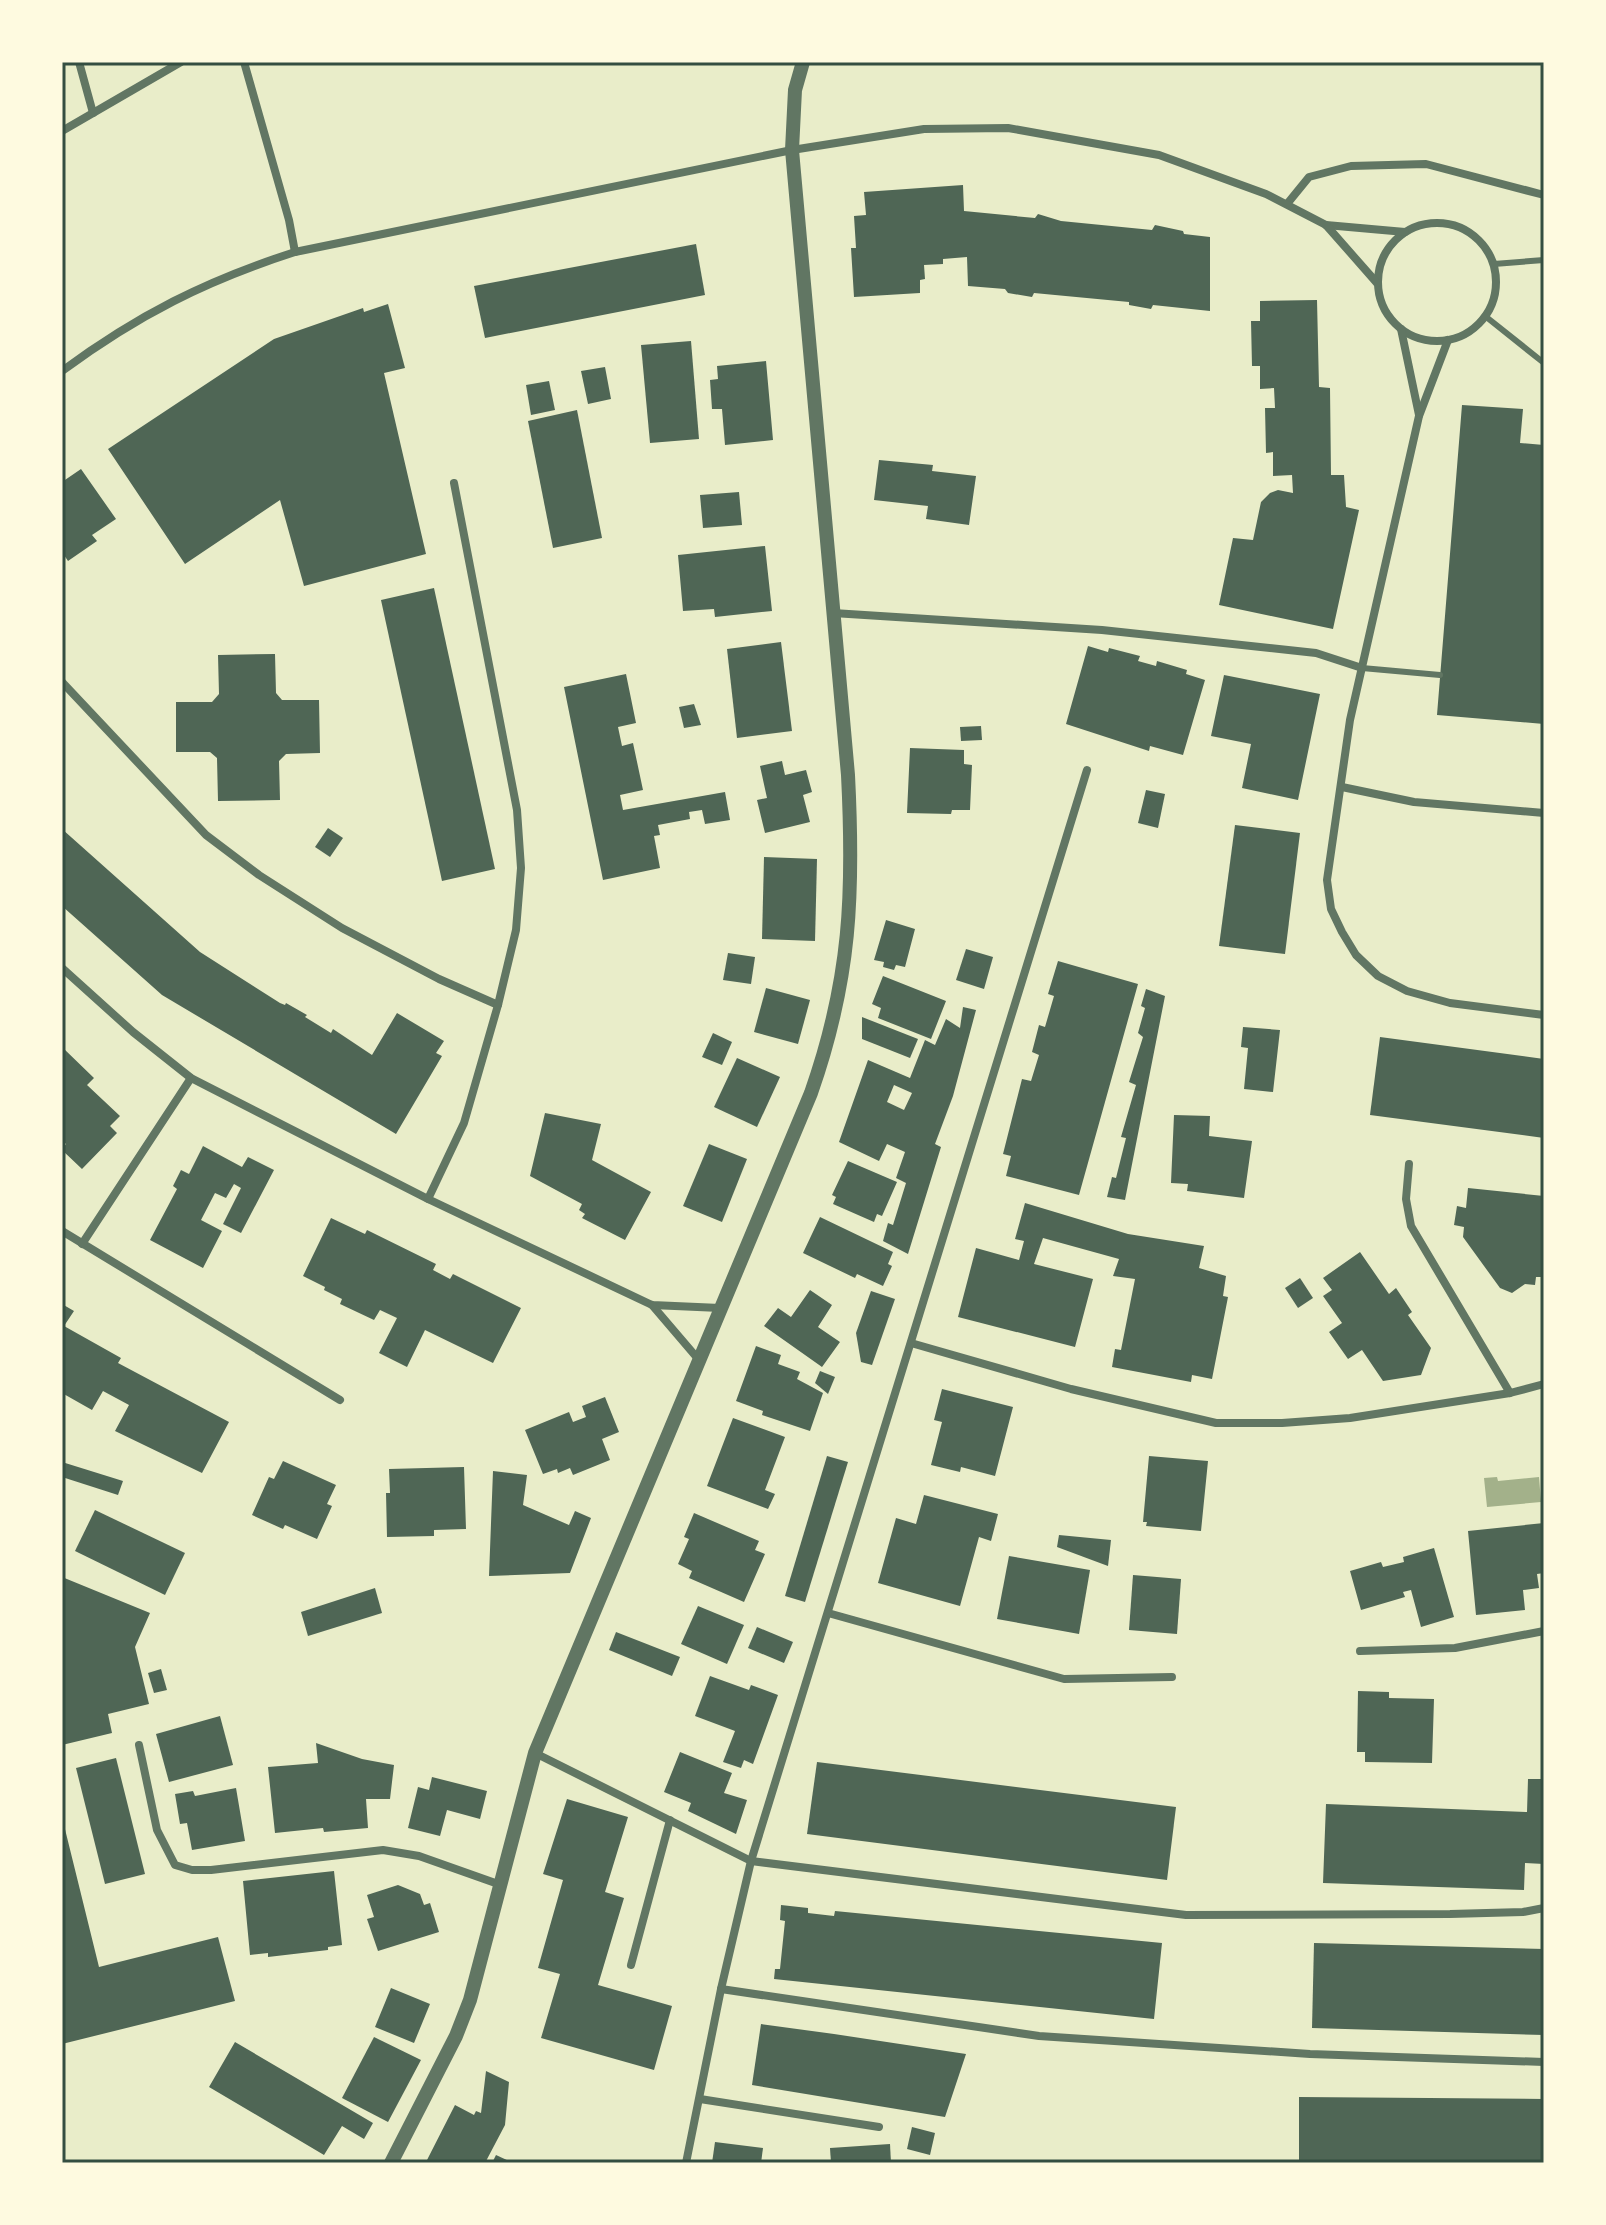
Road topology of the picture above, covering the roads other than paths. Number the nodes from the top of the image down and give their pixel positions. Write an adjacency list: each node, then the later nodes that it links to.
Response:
1 (79, 62): 5 (street)
2 (181, 62): 5 (street)
3 (244, 62): 12 (street)
4 (803, 62): 7 (street)
5 (93, 113): 6 (street)
6 (62, 131)
7 (792, 150): 9 (street); 12 (street); 23 (street)
8 (1544, 195): 9 (street)
9 (1287, 204): 10 (street)
10 (1326, 225): 11 (street); 15 (street)
11 (1405, 232): 14 (street); 15 (street)
12 (295, 252): 20 (street)
13 (1544, 260): 14 (lane)
14 (1494, 264): 16 (street)
15 (1377, 283): 17 (street)
16 (1485, 316): 18 (street); 19 (lane)
17 (1401, 329): 18 (street); 21 (street)
18 (1448, 340): 21 (street)
19 (1544, 363)
20 (62, 371)
21 (1419, 416): 24 (street)
22 (454, 483): 31 (street)
23 (833, 613): 24 (street); 39 (street)
24 (1362, 668): 25 (lane); 28 (street)
25 (1440, 675)
26 (62, 682): 31 (street)
27 (1087, 770): 40 (street)
28 (1342, 787): 29 (street); 32 (street)
29 (1544, 813)
30 (62, 968): 33 (street)
31 (498, 1005): 35 (street)
32 (1544, 1015)
33 (191, 1078): 35 (street); 37 (street)
34 (1409, 1164): 43 (street)
35 (428, 1199): 38 (street)
36 (62, 1231): 37 (street)
37 (82, 1244): 44 (street)
38 (652, 1305): 39 (street); 41 (street)
39 (720, 1308): 41 (street)
40 (911, 1343): 43 (street); 45 (street)
41 (699, 1360): 50 (street)
42 (1544, 1384): 43 (street)
43 (1510, 1393)
44 (340, 1400)
45 (828, 1613): 48 (street); 52 (street)
46 (1544, 1631): 47 (street)
47 (1360, 1651)
48 (1172, 1677)
49 (139, 1745): 53 (street)
50 (535, 1753): 51 (street); 53 (street)
51 (670, 1820): 52 (street); 55 (street)
52 (751, 1861): 54 (street); 56 (street)
53 (501, 1885): 60 (street)
54 (1544, 1908)
55 (631, 1965)
56 (721, 1989): 57 (street); 58 (street)
57 (1544, 2062)
58 (700, 2099): 59 (street); 61 (street)
59 (879, 2127)
60 (391, 2163)
61 (686, 2163)

